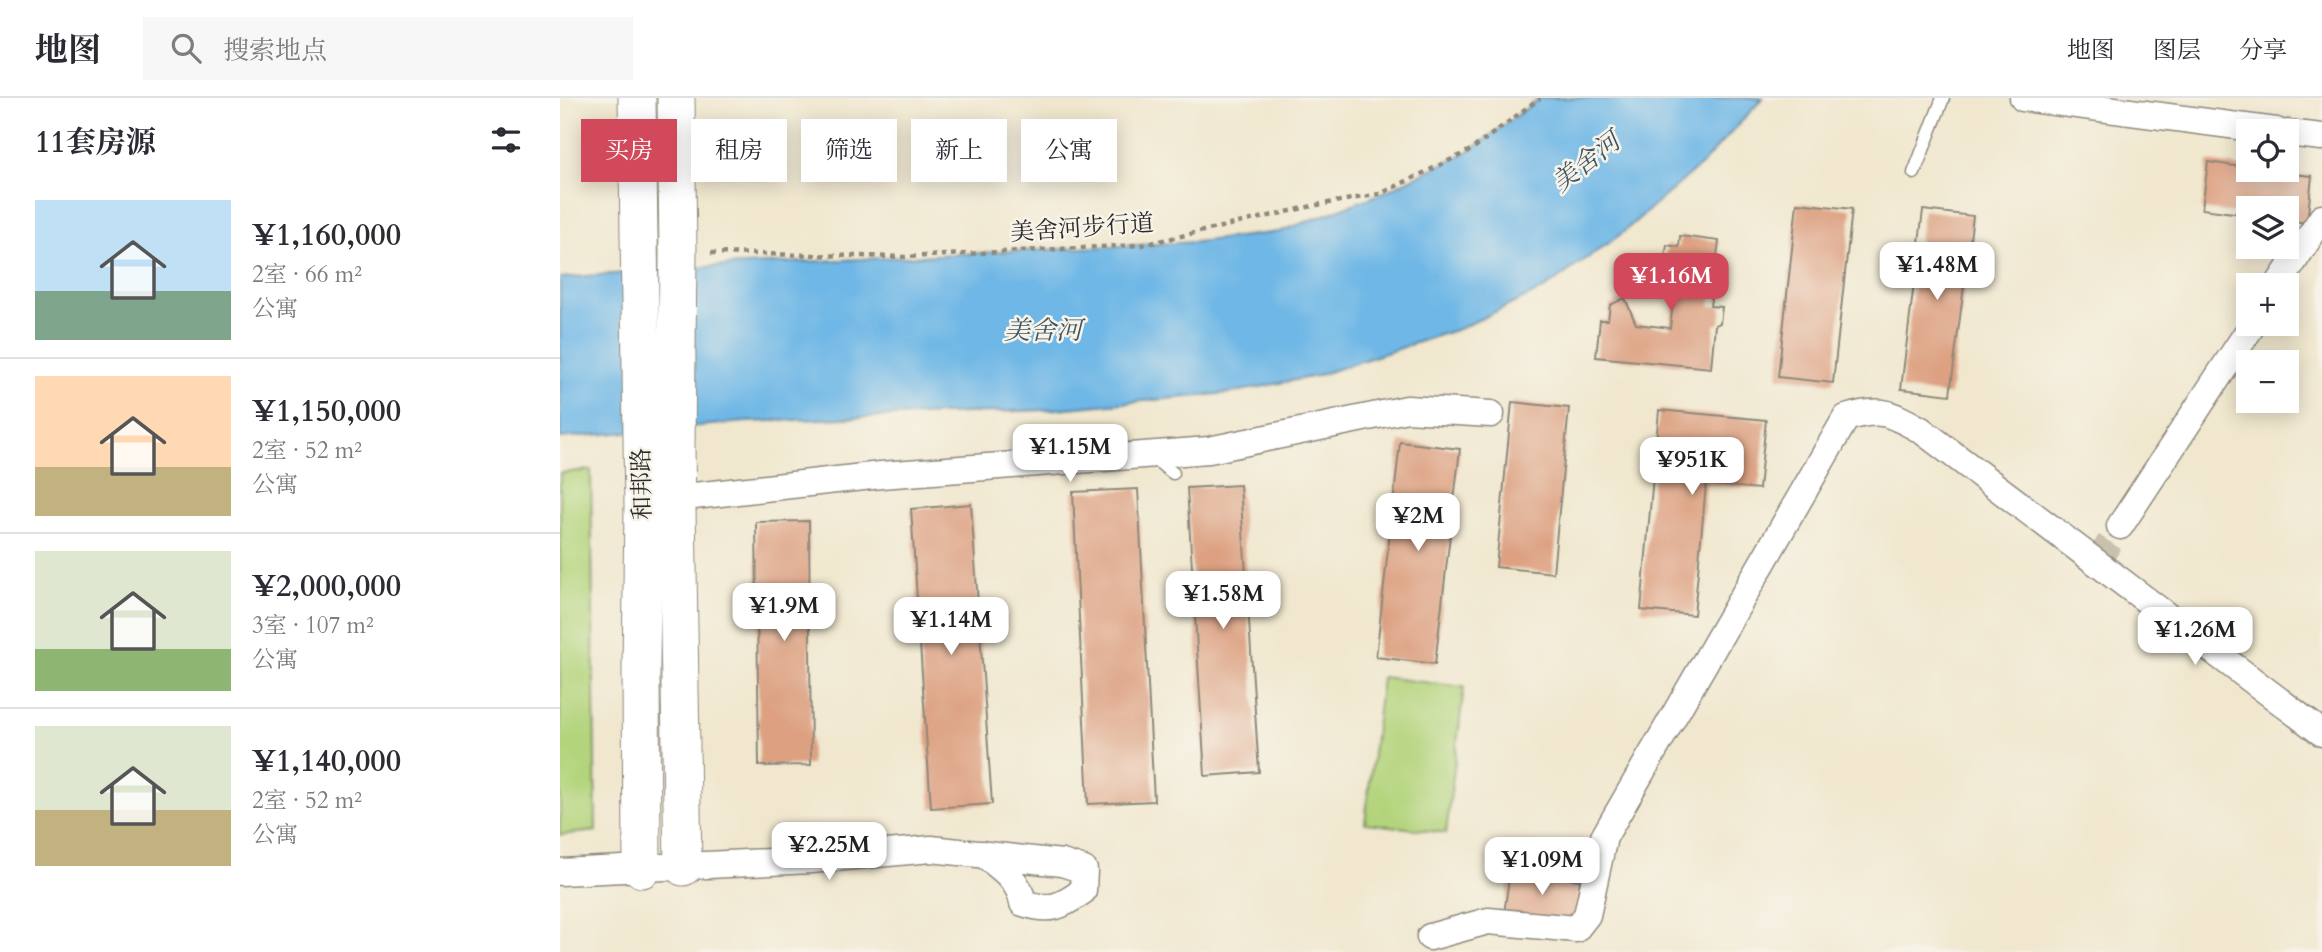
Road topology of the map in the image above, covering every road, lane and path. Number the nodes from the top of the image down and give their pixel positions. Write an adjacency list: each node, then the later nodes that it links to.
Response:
1 (637, 98): 15 (street, 和邦路)
2 (676, 98): 11 (street, 和邦路)
3 (1541, 98): 11 (path, 美舍河步行道)
4 (1942, 98): 9 (lane)
5 (2023, 98): 6 (street)
6 (2236, 126)
7 (2299, 134): 8 (street)
8 (2322, 137)
9 (1914, 173)
10 (2322, 218): 12 (street)
11 (678, 257): 15 (street, 和邦路)
12 (2286, 273)
13 (2245, 336): 19 (street)
14 (1491, 414): 16 (street)
15 (658, 448): 18 (street, 和邦路)
16 (1149, 455): 17 (lane); 18 (street)
17 (1173, 473)
18 (660, 502): 22 (street, 和邦路); 23 (street, 和邦路)
19 (2120, 526)
20 (2322, 733): 25 (street)
21 (983, 854): 22 (street)
22 (682, 867): 23 (street)
23 (642, 869): 24 (street)
24 (560, 872)
25 (1430, 937)

